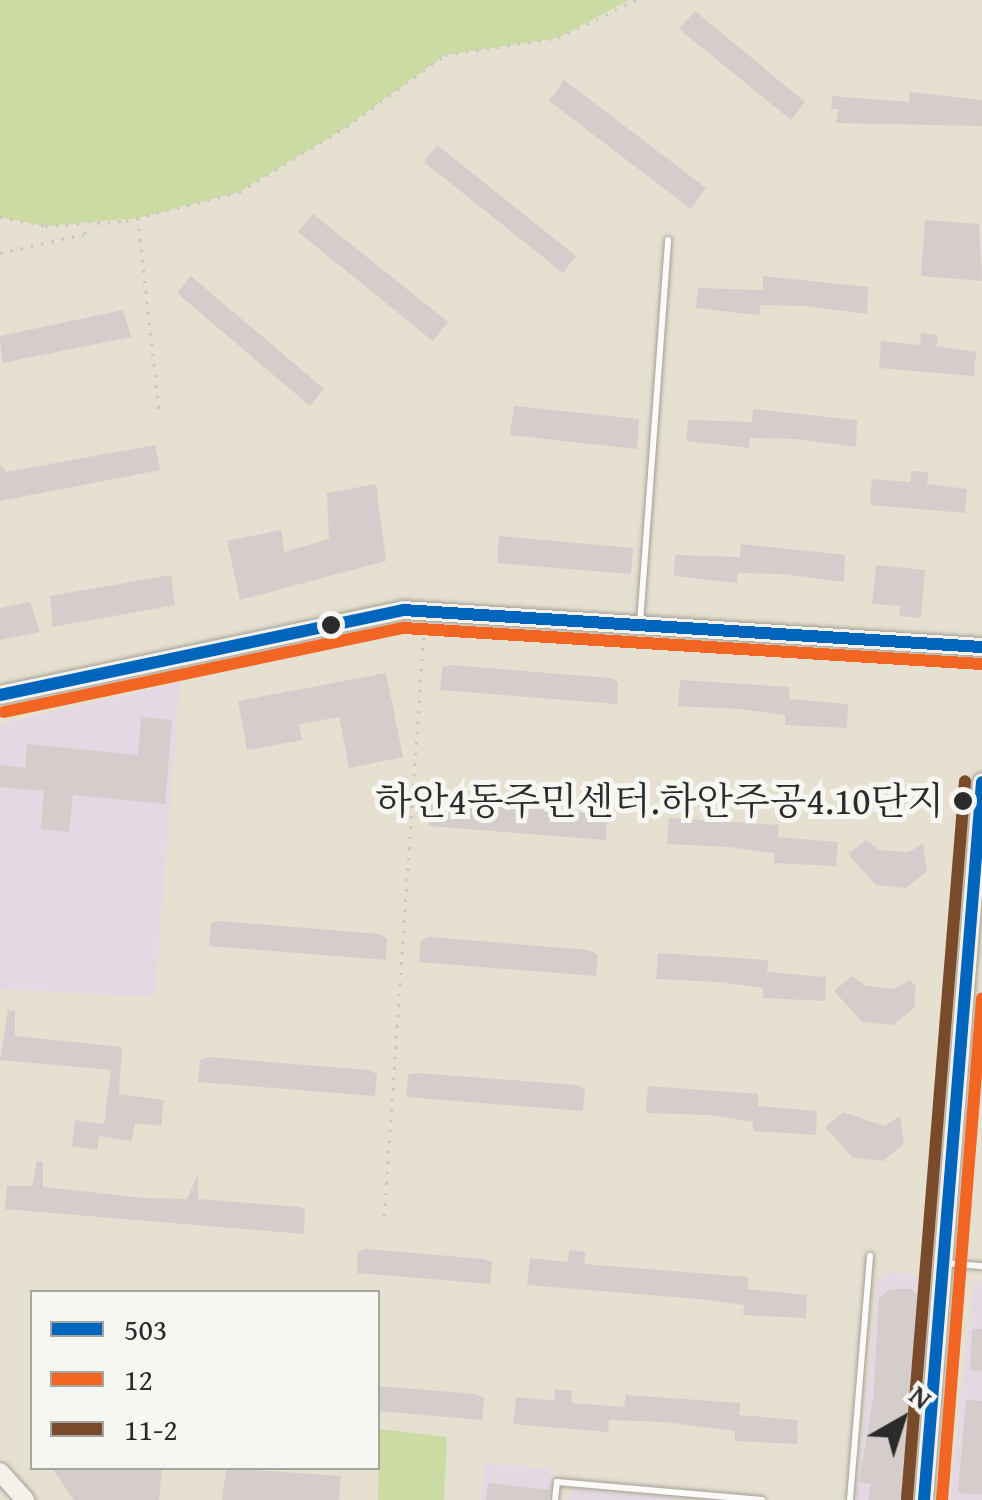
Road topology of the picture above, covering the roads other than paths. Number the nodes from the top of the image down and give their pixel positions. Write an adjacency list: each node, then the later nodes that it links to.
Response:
1 (668, 240): 2 (lane)
2 (640, 624): 3 (street); 4 (street)
3 (982, 648)
4 (0, 695)
5 (982, 782): 7 (street)
6 (870, 1256): 13 (lane)
7 (943, 1263): 8 (lane); 14 (street)
8 (982, 1266)
9 (0, 1472): 10 (street)
10 (25, 1500)
11 (555, 1500): 12 (lane)
12 (762, 1500)
13 (850, 1500)
14 (924, 1500)

